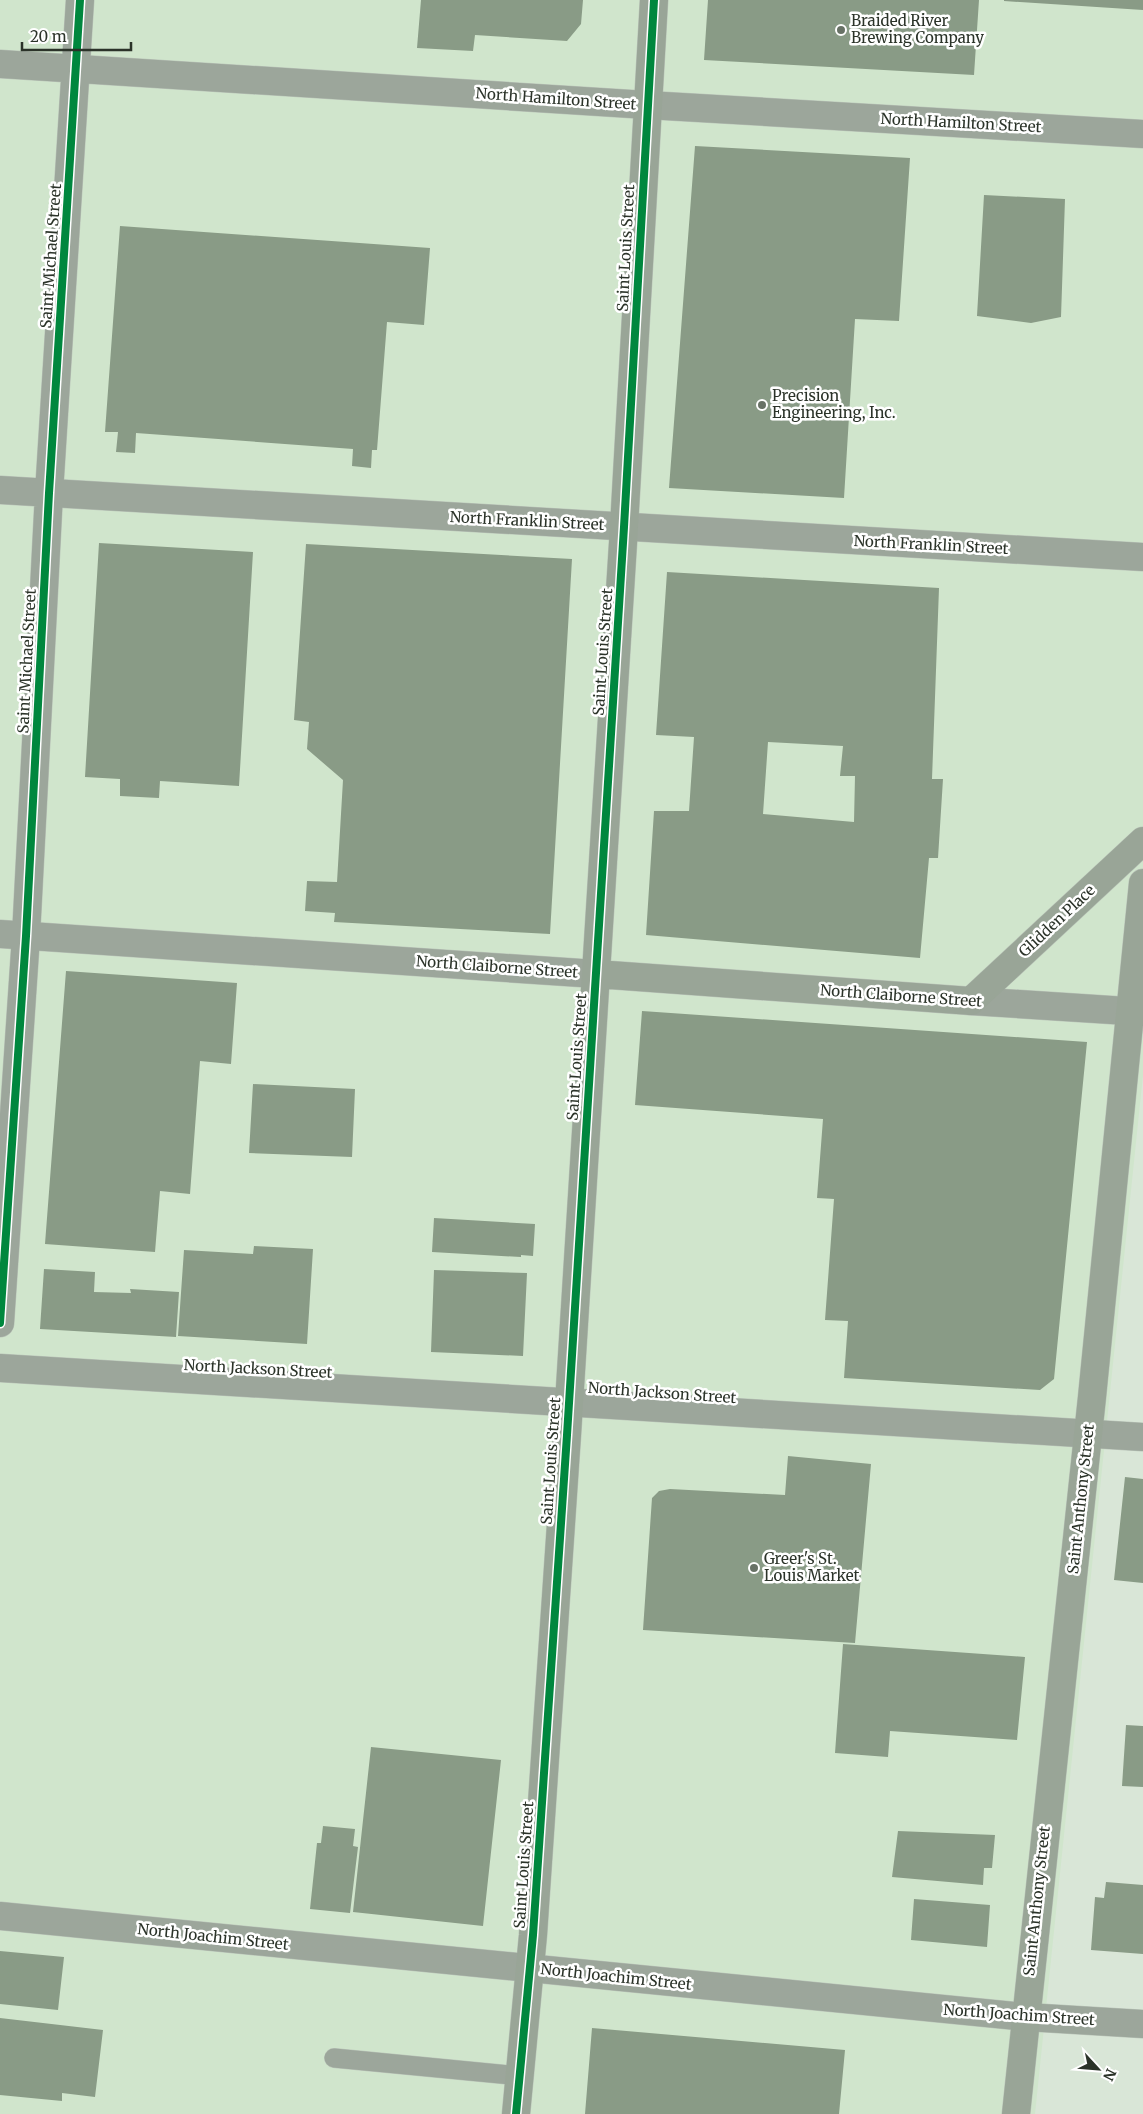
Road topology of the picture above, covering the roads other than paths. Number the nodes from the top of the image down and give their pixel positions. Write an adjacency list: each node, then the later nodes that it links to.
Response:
1 (80, 0): 4 (street, Saint Michael Street)
2 (654, 0): 5 (street, Saint Louis Street)
3 (0, 64): 4 (street, North Hamilton Street)
4 (76, 68): 5 (street, North Hamilton Street); 8 (street, Saint Michael Street)
5 (648, 105): 6 (street, North Hamilton Street); 9 (street, Saint Louis Street)
6 (1143, 134)
7 (0, 490): 8 (street, North Franklin Street)
8 (49, 493): 9 (street, North Franklin Street); 13 (street, Saint Michael Street)
9 (624, 527): 10 (street, North Franklin Street); 14 (street, Saint Louis Street)
10 (1143, 557)
11 (1143, 842): 15 (street, Glidden Place)
12 (1143, 883): 16 (street, Saint Anthony Street)
13 (13, 935): 14 (street, North Claiborne Street); 17 (street, Saint Michael Street)
14 (596, 974): 15 (street, North Claiborne Street); 19 (street, Saint Louis Street)
15 (972, 1001): 16 (street, North Claiborne Street)
16 (1137, 1011): 20 (street, Saint Anthony Street)
17 (0, 1323)
18 (0, 1368): 19 (street, North Jackson Street)
19 (569, 1401): 20 (street, North Jackson Street); 23 (street, Saint Louis Street)
20 (1088, 1434): 21 (street, North Jackson Street); 24 (street, Saint Anthony Street)
21 (1143, 1437)
22 (0, 1916): 23 (street, North Joachim Street)
23 (530, 1968): 24 (street, North Joachim Street); 27 (street, Saint Louis Street)
24 (1026, 2017): 25 (street, North Joachim Street); 29 (street, Saint Anthony Street)
25 (1143, 2024)
26 (334, 2058): 27 (lane)
27 (520, 2076): 28 (street, Saint Louis Street)
28 (516, 2114)
29 (1016, 2114)

